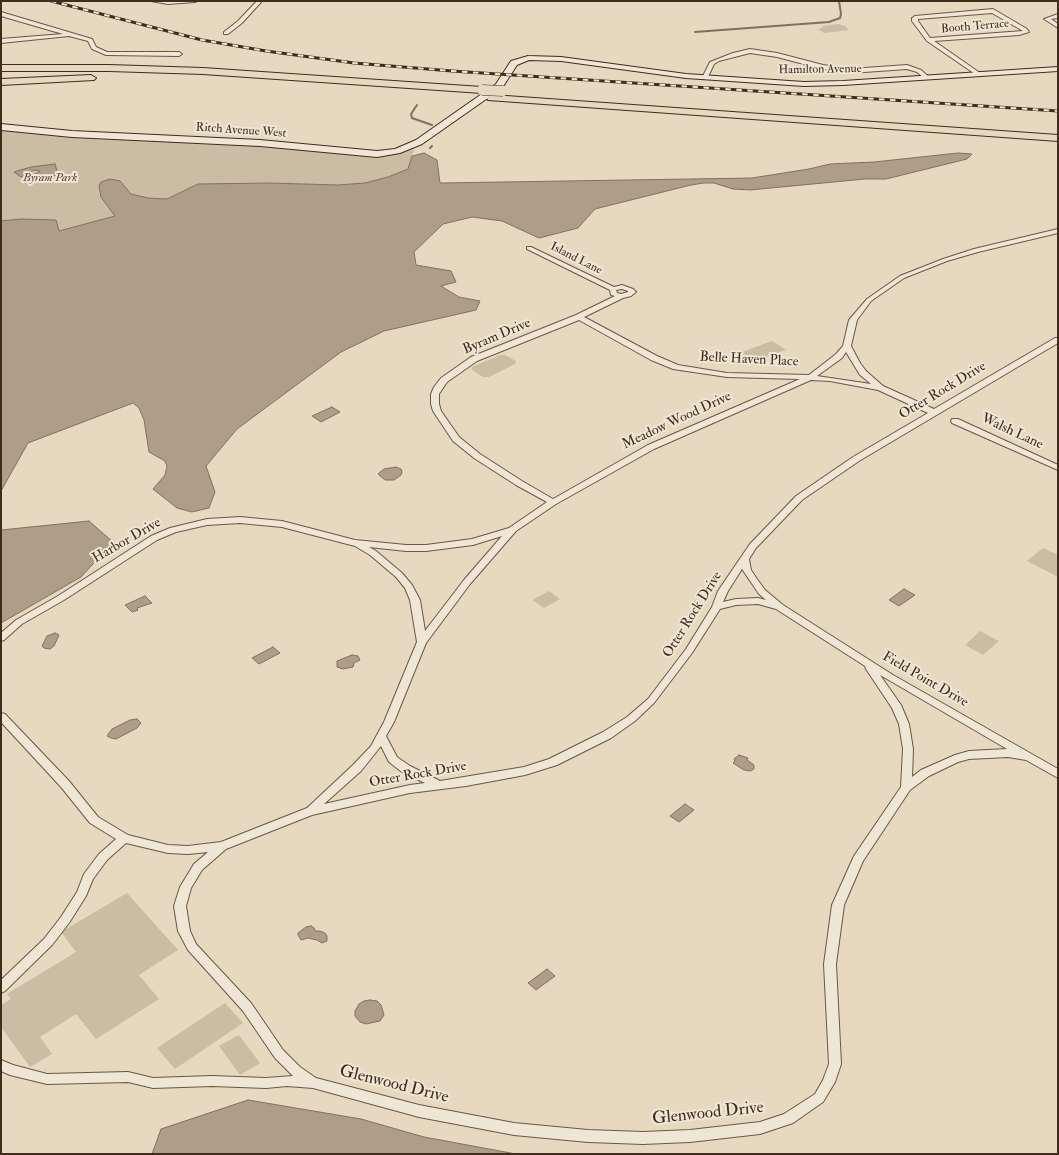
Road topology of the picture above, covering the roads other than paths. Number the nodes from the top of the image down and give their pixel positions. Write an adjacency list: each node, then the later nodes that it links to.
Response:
1 (153, 1): 2 (street)
2 (195, 1)
3 (260, 1): 7 (street)
4 (1, 14): 8 (street)
5 (1058, 16): 6 (street)
6 (1058, 26)
7 (226, 33)
8 (72, 35): 10 (street); 11 (street)
9 (929, 40): 9 (street, Booth Terrace); 16 (street)
10 (1, 41)
11 (179, 54)
12 (1, 61): 15 (highway)
13 (1, 68): 15 (highway)
14 (1058, 69): 16 (main road, Hamilton Avenue)
15 (178, 74): 17 (highway); 20 (highway); 24 (highway); 26 (highway, bridge)
16 (978, 74): 18 (main road, Hamilton Avenue)
17 (1, 76)
18 (926, 77): 21 (main road, Hamilton Avenue); 21 (street)
19 (101, 78): 22 (highway)
20 (116, 78)
21 (705, 78): 23 (main road, Hamilton Avenue)
22 (1, 82)
23 (468, 110): 25 (main road, Ritch Avenue West)
24 (756, 117): 27 (highway); 28 (highway)
25 (1, 127)
26 (1058, 129)
27 (1058, 138)
28 (1058, 146)
29 (1058, 231): 35 (street, Meadow Wood Drive)
30 (529, 248): 31 (street, Island Lane)
31 (613, 289): 32 (street); 32 (street)
32 (621, 296): 33 (street, Byram Drive)
33 (579, 317): 36 (street, Belle Haven Place); 41 (street, Byram Drive)
34 (1058, 340): 38 (street, Otter Rock Drive)
35 (847, 346): 36 (street, Meadow Wood Drive); 37 (street)
36 (811, 377): 37 (street, Belle Haven Place); 41 (street, Meadow Wood Drive)
37 (880, 388): 38 (street)
38 (935, 413): 44 (street, Otter Rock Drive)
39 (954, 420): 40 (street, Walsh Lane)
40 (1058, 468)
41 (553, 502): 42 (street, Meadow Wood Drive)
42 (513, 529): 43 (street, Harbor Drive); 48 (street, Meadow Wood Drive)
43 (355, 543): 47 (street, Harbor Drive); 48 (street, Harbor Drive)
44 (746, 559): 45 (street, Otter Rock Drive); 46 (street, Field Point Drive)
45 (717, 607): 46 (street, Field Point Drive); 54 (street, Otter Rock Drive)
46 (780, 607): 49 (street, Field Point Drive)
47 (1, 638)
48 (422, 642): 51 (street, Meadow Wood Drive)
49 (866, 662): 52 (street, Field Point Drive); 55 (street)
50 (1, 716): 57 (street)
51 (381, 736): 54 (street); 56 (street, Meadow Wood Drive)
52 (1029, 757): 53 (street, Field Point Drive); 55 (street, Glenwood Drive)
53 (1058, 774)
54 (438, 785): 56 (street, Otter Rock Drive)
55 (906, 787): 61 (street, Glenwood Drive)
56 (310, 811): 58 (street)
57 (124, 838): 58 (street); 59 (street)
58 (222, 846): 61 (street, Glenwood Drive)
59 (1, 988)
60 (1, 1065): 61 (street, Glenwood Drive)
61 (313, 1083)

